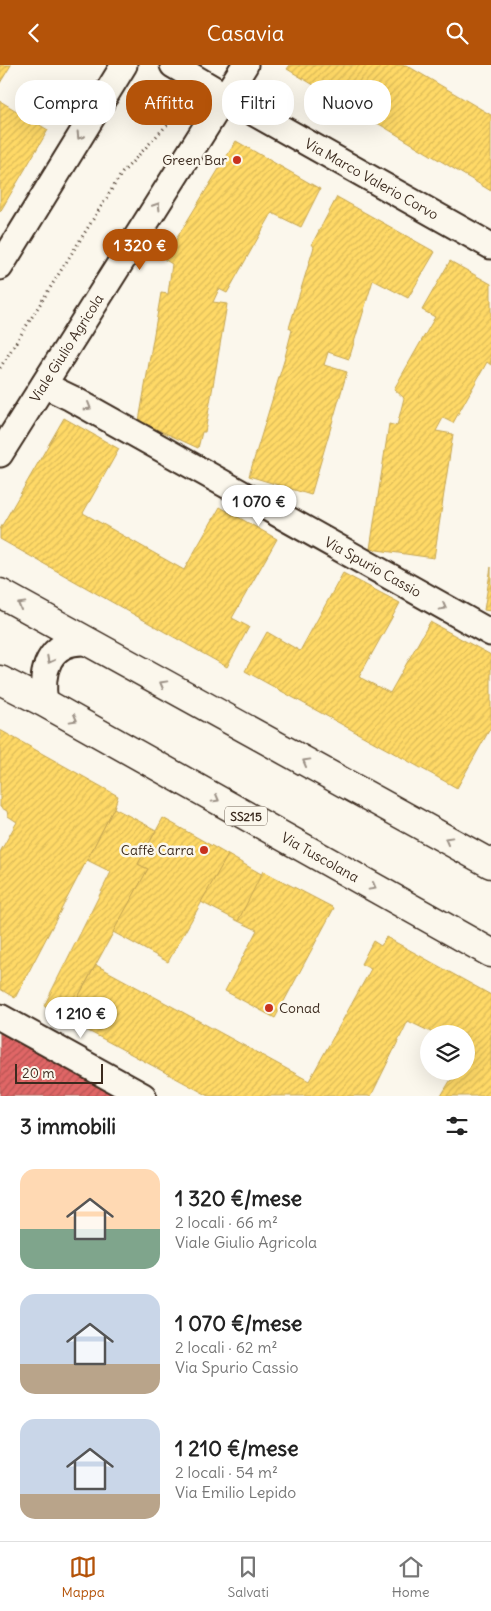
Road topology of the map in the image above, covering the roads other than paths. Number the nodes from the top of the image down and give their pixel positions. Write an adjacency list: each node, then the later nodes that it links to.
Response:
1 (124, 65): 9 (street, one-way to 9)
2 (174, 65): 5 (street, Via Marco Valerio Corvo)
3 (246, 65): 4 (street, Viale Giulio Agricola)
4 (236, 80)
5 (222, 94)
6 (222, 102): 10 (street, Viale Giulio Agricola, one-way to 6)
7 (277, 125): 8 (street, Via Marco Valerio Corvo)
8 (491, 246)
9 (0, 267)
10 (44, 385): 11 (street, Viale Giulio Agricola); 13 (street, Via Spurio Cassio, one-way to 13)
11 (0, 454)
12 (0, 593): 14 (main road, one-way to 12)
13 (491, 633)
14 (86, 642): 16 (street, one-way to 16); 17 (main road, one-way to 14)
15 (0, 680): 16 (main road, Via Tuscolana / SS215)
16 (45, 703): 18 (main road, Via Tuscolana / SS215, one-way to 18)
17 (491, 864)
18 (491, 953)
19 (0, 1017): 20 (street)
20 (143, 1096)

